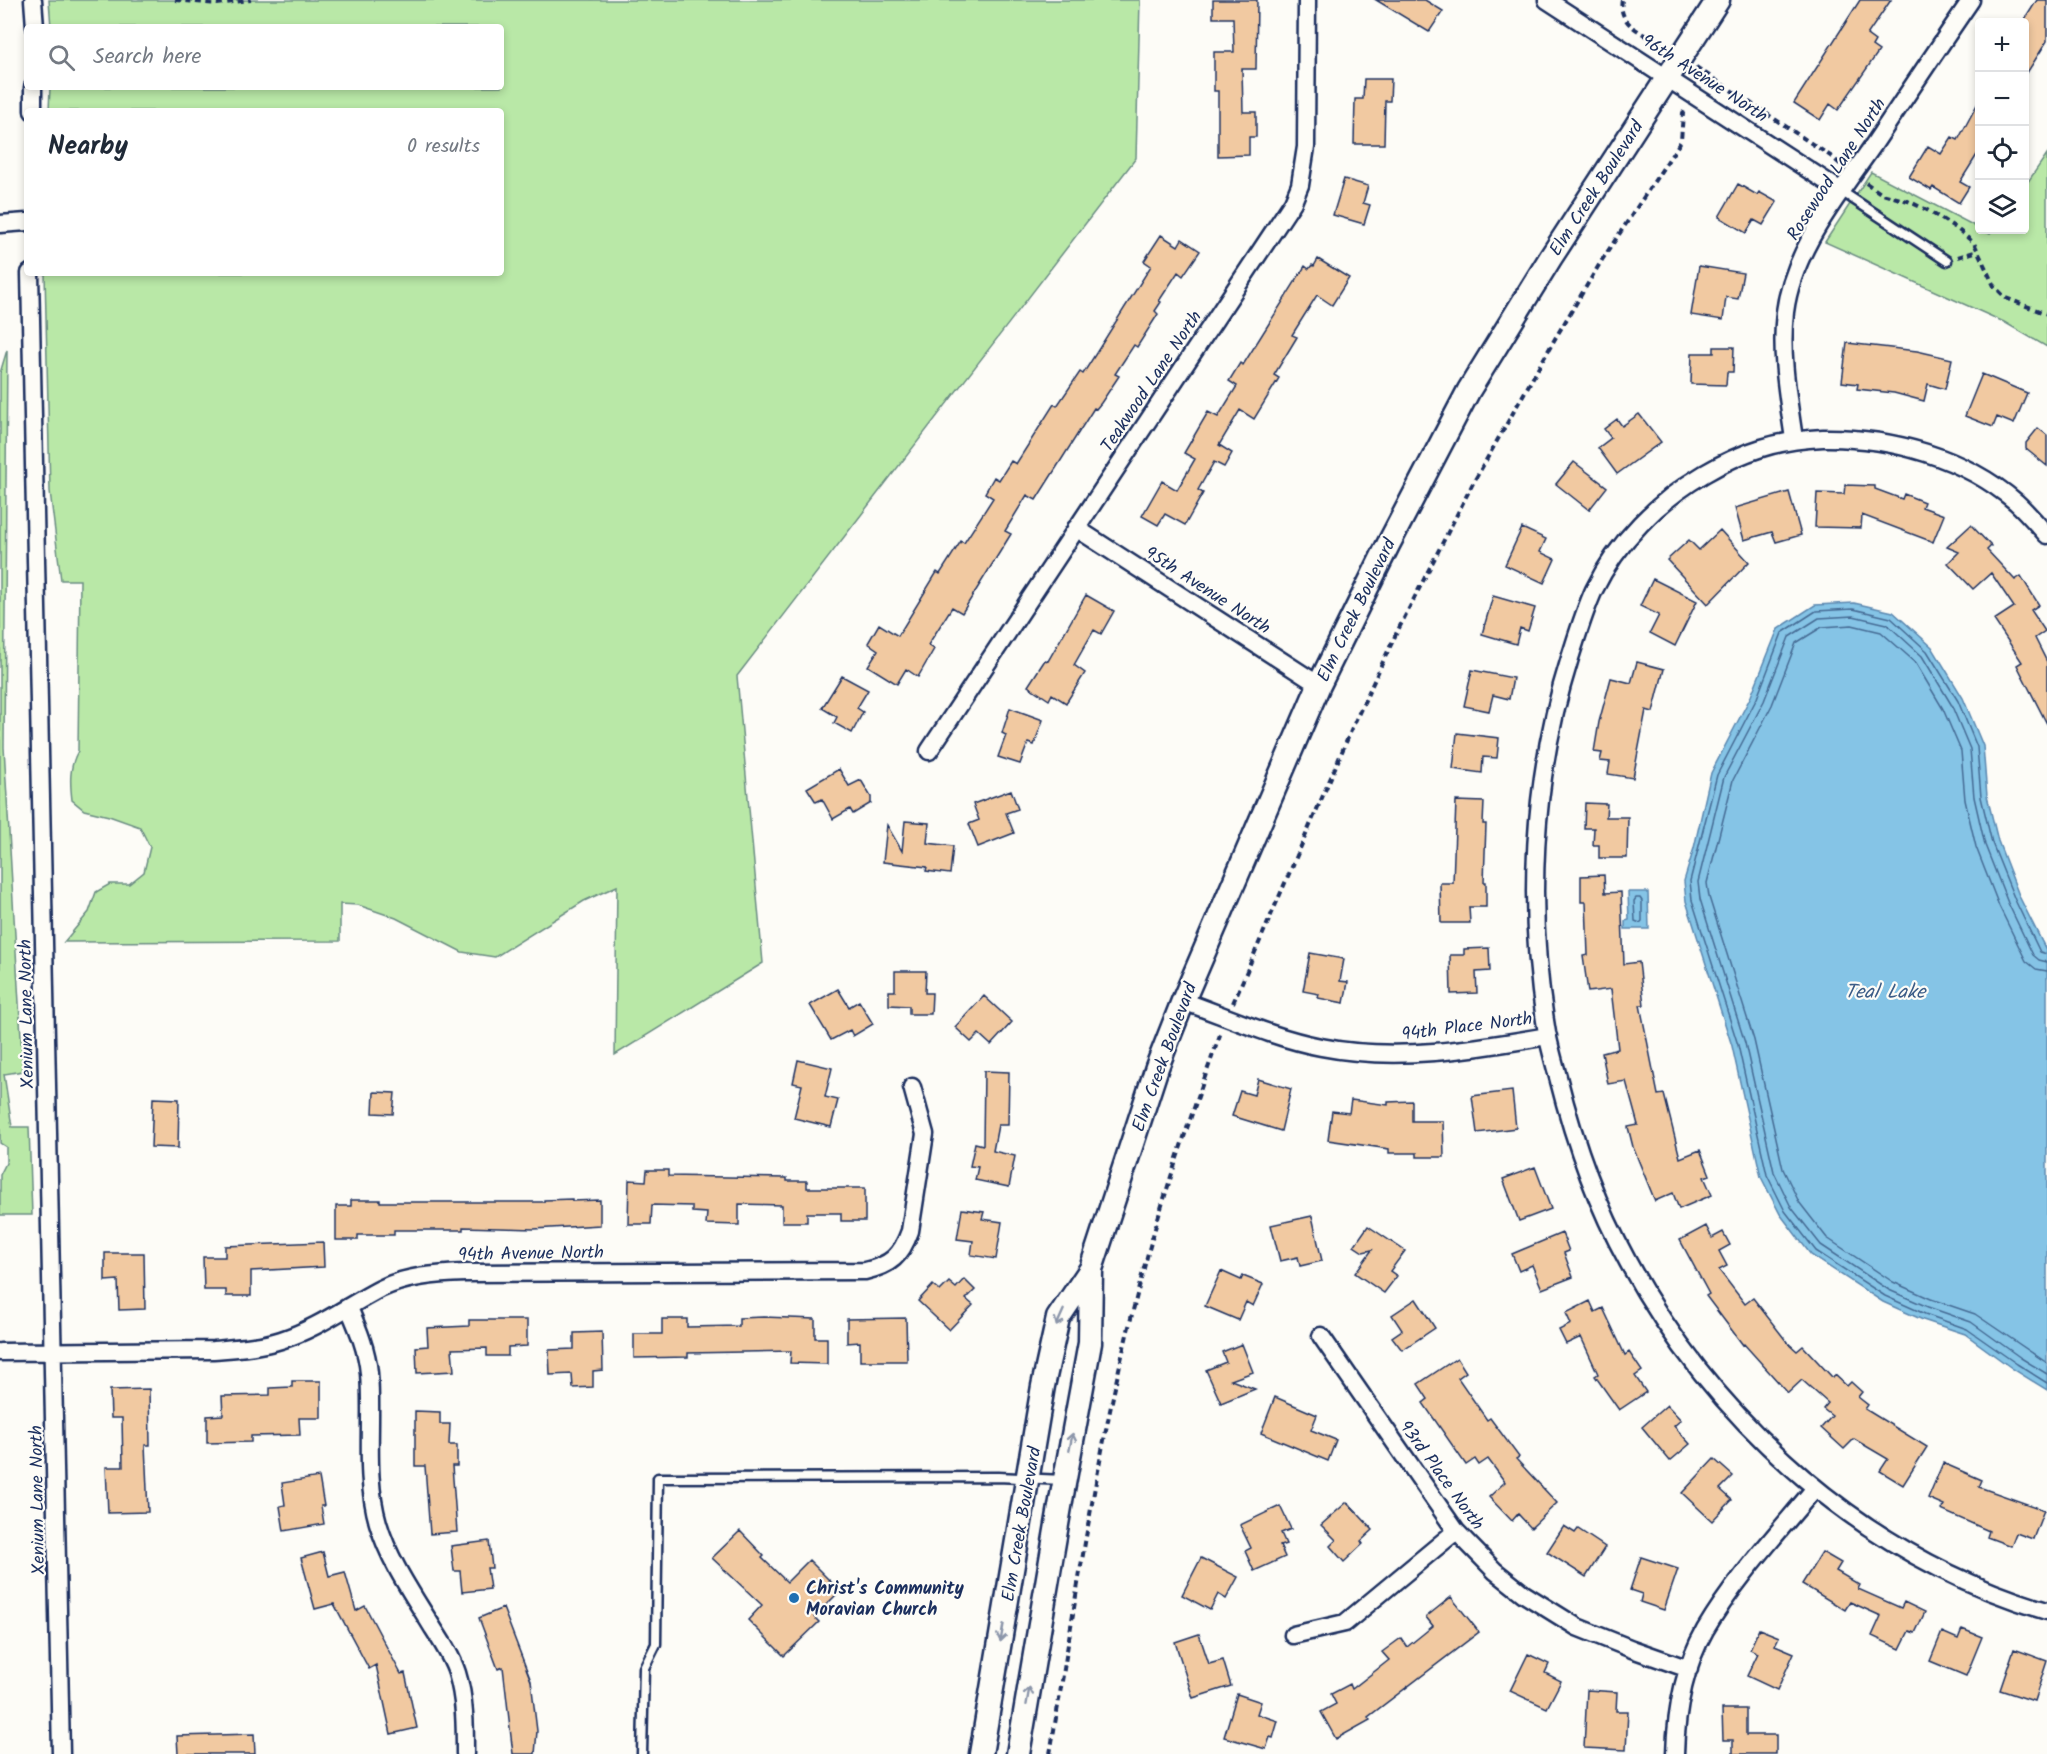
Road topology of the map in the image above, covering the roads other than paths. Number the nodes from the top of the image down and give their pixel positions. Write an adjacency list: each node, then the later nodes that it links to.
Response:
1 (33, 0): 6 (street)
2 (1306, 0): 16 (street, Teakwood Lane North)
3 (1547, 0): 7 (street, 96th Avenue North)
4 (1718, 0): 7 (main road, Elm Creek Boulevard)
5 (1971, 0): 10 (street, Rosewood Lane North)
6 (35, 24)
7 (1668, 77): 10 (street, 96th Avenue North); 18 (main road, Elm Creek Boulevard)
8 (33, 90): 9 (street)
9 (33, 108)
10 (1841, 191): 13 (lane); 15 (street, Rosewood Lane North)
11 (24, 222): 12 (street)
12 (0, 224)
13 (1947, 261)
14 (30, 276): 26 (street, Xenium Lane North)
15 (1794, 439): 17 (street); 21 (street)
16 (1076, 528): 18 (street, 95th Avenue North); 19 (street, Teakwood Lane North)
17 (2047, 535)
18 (1319, 685): 20 (main road, Elm Creek Boulevard)
19 (928, 751)
20 (1183, 1002): 21 (street, 94th Place North); 23 (main road, Elm Creek Boulevard)
21 (1548, 1036): 30 (street)
22 (912, 1087): 24 (street, 94th Avenue North)
23 (1091, 1269): 28 (main road, Elm Creek Boulevard, one-way to 28); 29 (main road, Elm Creek Boulevard, one-way to 23)
24 (349, 1308): 26 (street, 94th Avenue North); 36 (street)
25 (1321, 1336): 31 (street, 93rd Place North)
26 (53, 1351): 27 (street, 94th Avenue North); 35 (street, Xenium Lane North)
27 (0, 1352)
28 (1029, 1478): 29 (lane); 37 (lane); 38 (main road, Elm Creek Boulevard, one-way to 38)
29 (1064, 1480): 39 (main road, Elm Creek Boulevard, one-way to 29)
30 (1815, 1488): 32 (street); 34 (street)
31 (1456, 1531): 33 (street); 34 (street, 93rd Place North)
32 (2047, 1611)
33 (1293, 1635)
34 (1689, 1669): 40 (street)
35 (61, 1754)
36 (465, 1754)
37 (642, 1754)
38 (981, 1754)
39 (1018, 1754)
40 (1675, 1754)

